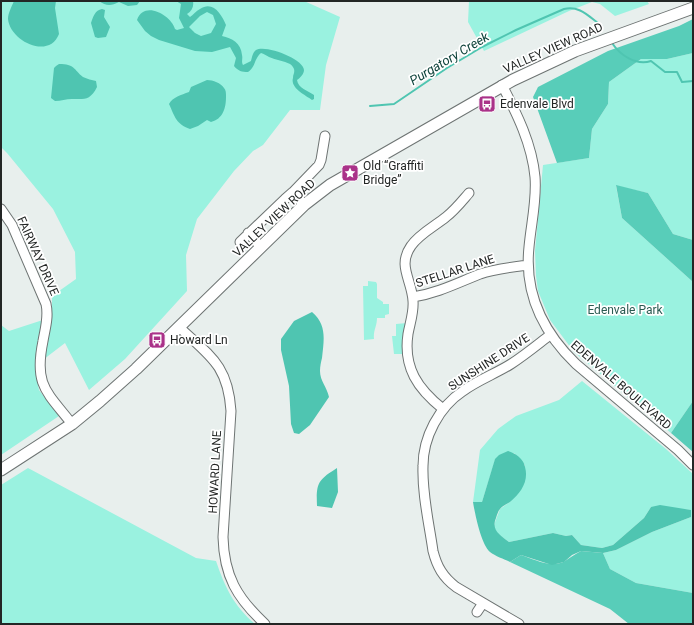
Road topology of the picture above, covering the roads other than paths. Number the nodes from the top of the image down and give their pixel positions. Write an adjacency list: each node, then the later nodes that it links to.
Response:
1 (693, 8): 2 (main road, VALLEY VIEW ROAD)
2 (502, 85): 6 (main road, VALLEY VIEW ROAD); 11 (street, EDENVALE BOULEVARD)
3 (325, 136): 4 (street)
4 (294, 192): 6 (street); 8 (street)
5 (469, 193): 12 (street)
6 (304, 205): 10 (main road, VALLEY VIEW ROAD)
7 (1, 209): 16 (street, FAIRWAY DRIVE)
8 (248, 233): 9 (street); 10 (street)
9 (240, 242)
10 (260, 246): 13 (main road, VALLEY VIEW ROAD)
11 (528, 265): 12 (street, STELLAR LANE); 14 (street, EDENVALE BOULEVARD)
12 (413, 297): 15 (street)
13 (179, 327): 16 (main road, VALLEY VIEW ROAD); 21 (street, HOWARD LANE)
14 (550, 335): 15 (street, SUNSHINE DRIVE); 17 (street, EDENVALE BOULEVARD)
15 (443, 410): 19 (street, SUNSHINE DRIVE)
16 (72, 424): 18 (main road, VALLEY VIEW ROAD)
17 (693, 465)
18 (1, 470)
19 (483, 603): 20 (street); 22 (street, SUNSHINE DRIVE)
20 (477, 612)
21 (265, 624)
22 (519, 624)

